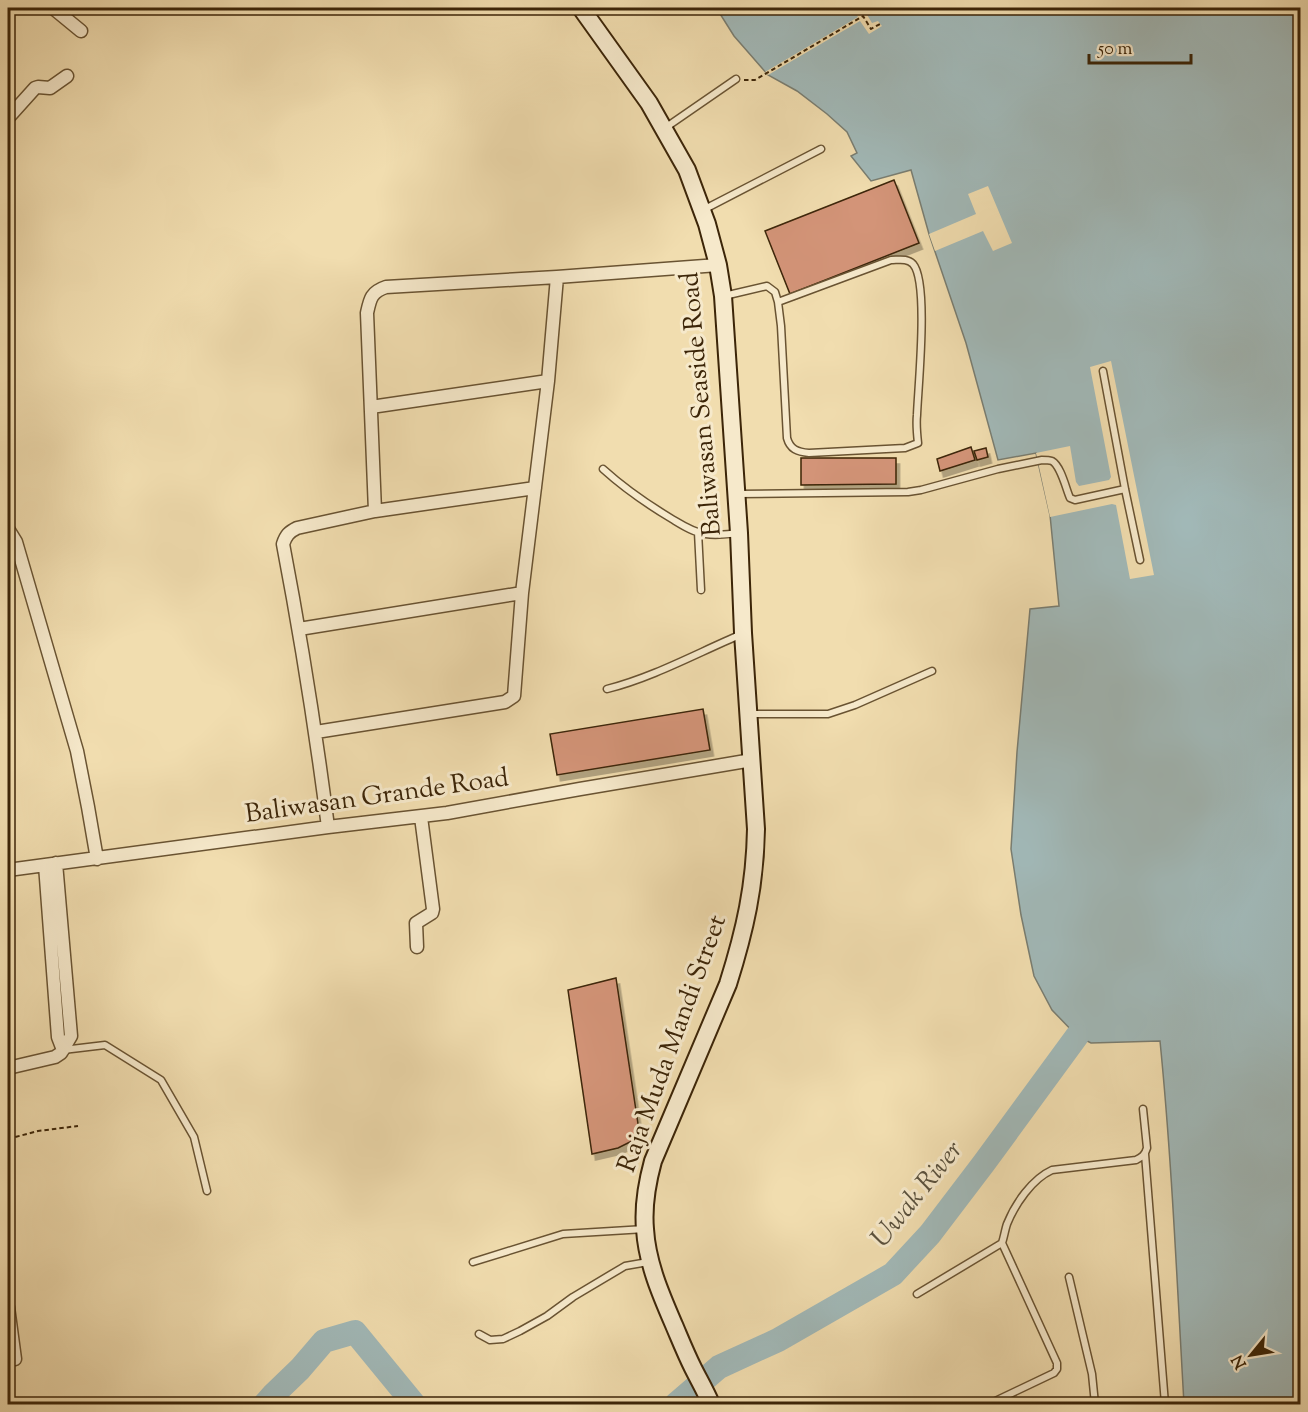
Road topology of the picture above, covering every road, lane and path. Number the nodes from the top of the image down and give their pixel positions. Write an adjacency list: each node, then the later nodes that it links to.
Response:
1 (581, 8): 8 (main road, Baliwasan Seaside Road)
2 (61, 10): 4 (street)
3 (880, 24): 6 (path)
4 (81, 32)
5 (66, 76): 7 (street)
6 (736, 79): 8 (lane)
7 (8, 118)
8 (664, 128): 10 (main road, Baliwasan Seaside Road)
9 (821, 149): 10 (lane)
10 (702, 210): 11 (main road, Baliwasan Seaside Road)
11 (718, 265): 12 (street); 13 (main road, Baliwasan Seaside Road)
12 (557, 277): 16 (street); 17 (street)
13 (723, 296): 14 (lane); 21 (main road, Baliwasan Seaside Road)
14 (778, 302): 14 (lane)
15 (1103, 371): 20 (lane)
16 (548, 381): 17 (street); 19 (street)
17 (371, 407): 22 (street)
18 (603, 469): 24 (lane)
19 (535, 488): 22 (street); 28 (street)
20 (1125, 489): 21 (lane); 26 (lane)
21 (736, 494): 25 (main road, Baliwasan Seaside Road)
22 (375, 511): 29 (street)
23 (8, 529): 38 (street)
24 (698, 532): 25 (lane); 27 (lane)
25 (739, 533): 30 (main road, Baliwasan Seaside Road)
26 (1140, 561)
27 (701, 590)
28 (522, 593): 29 (street); 34 (street)
29 (299, 629): 34 (street)
30 (743, 633): 32 (lane); 33 (main road, Baliwasan Seaside Road)
31 (932, 671): 33 (lane)
32 (607, 689)
33 (749, 714): 35 (main road, Baliwasan Seaside Road)
34 (316, 732): 37 (street)
35 (752, 760): 36 (street, Baliwasan Grande Road); 49 (main road, Raja Muda Mandi Street)
36 (421, 817): 37 (street, Baliwasan Grande Road); 41 (street)
37 (328, 827): 38 (street, Baliwasan Grande Road)
38 (97, 859): 39 (street, Baliwasan Grande Road)
39 (51, 864): 40 (street, Baliwasan Grande Road); 42 (street)
40 (8, 870)
41 (417, 947)
42 (63, 1050): 43 (street); 48 (lane)
43 (8, 1068)
44 (1143, 1109): 47 (lane)
45 (78, 1126): 46 (path)
46 (8, 1139)
47 (1145, 1154): 50 (lane); 61 (lane)
48 (207, 1191)
49 (645, 1229): 51 (lane); 52 (main road, Raja Muda Mandi Street)
50 (1002, 1243): 54 (lane); 59 (lane)
51 (473, 1262)
52 (650, 1262): 56 (lane); 58 (main road, Raja Muda Mandi Street)
53 (1069, 1277): 60 (lane)
54 (916, 1294)
55 (8, 1307): 57 (street)
56 (479, 1334)
57 (15, 1359)
58 (710, 1400)
59 (989, 1404)
60 (1095, 1404)
61 (1165, 1404)

